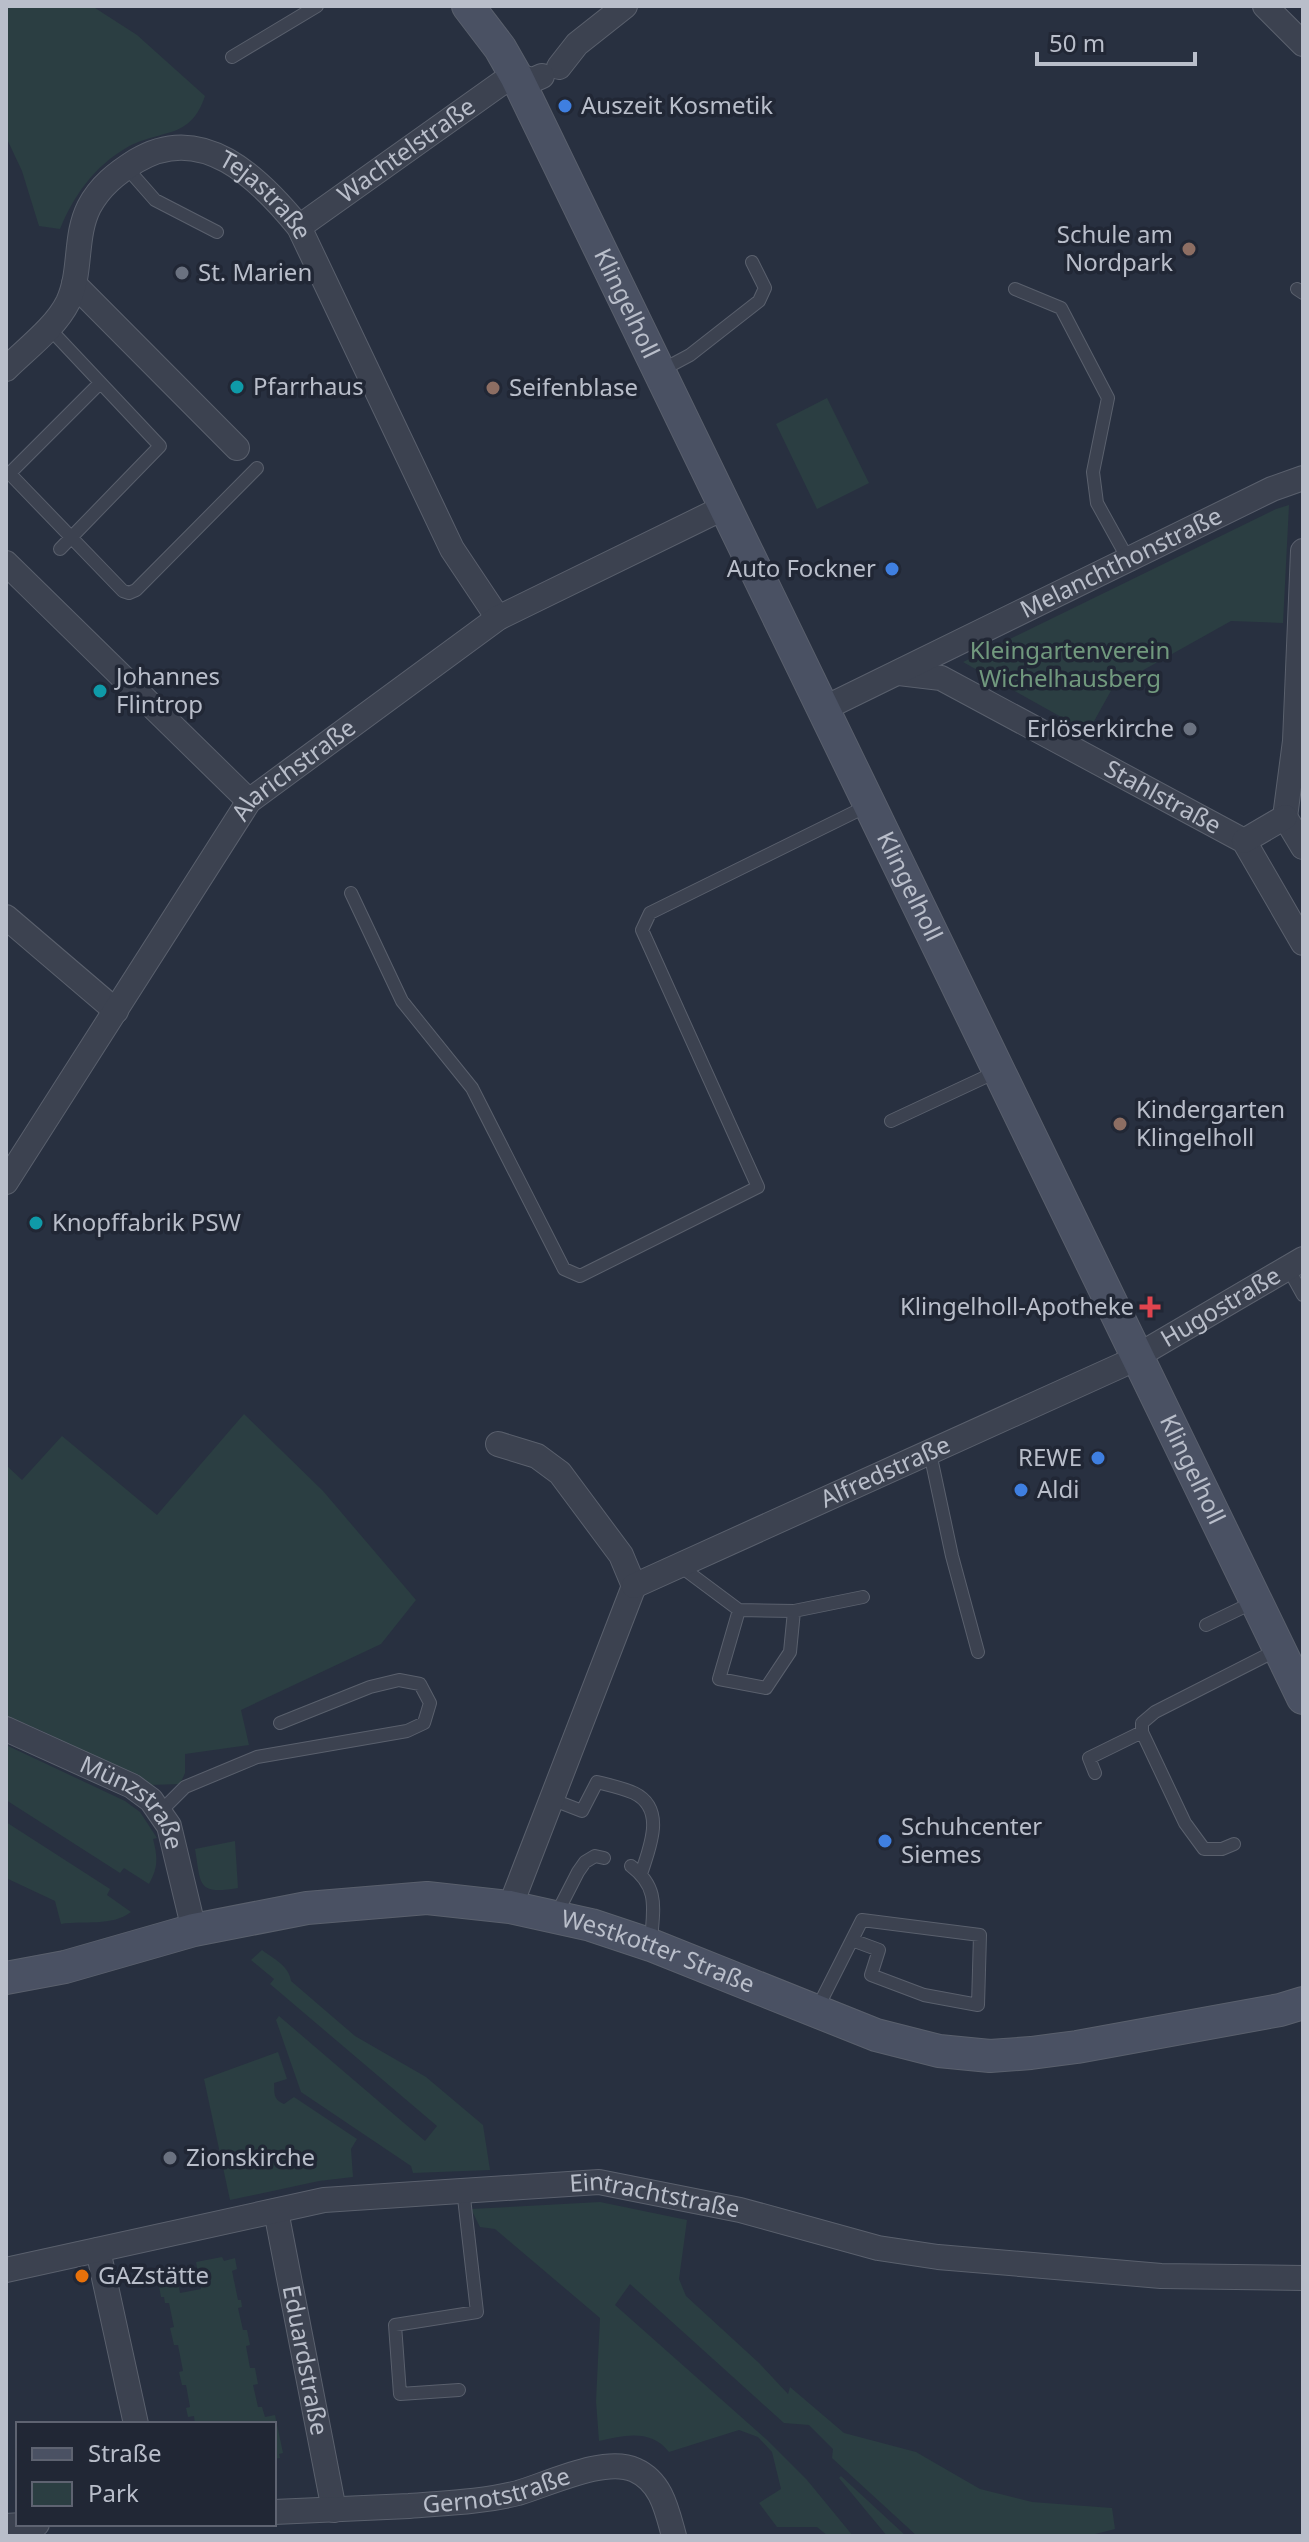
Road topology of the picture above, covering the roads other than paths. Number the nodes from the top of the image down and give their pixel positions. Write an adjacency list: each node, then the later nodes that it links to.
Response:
1 (317, 6): 6 (lane)
2 (468, 6): 7 (street, Klingelholl)
3 (625, 6): 7 (street)
4 (1265, 6): 5 (street)
5 (1303, 44)
6 (232, 57)
7 (539, 73): 9 (street, Wachtelstraße); 16 (street, Klingelholl)
8 (126, 167): 9 (street, Tejastraße); 10 (lane); 12 (street, Tejastraße)
9 (299, 227): 27 (street, Tejastraße)
10 (217, 232)
11 (752, 262): 16 (lane)
12 (74, 284): 14 (street); 18 (street)
13 (1015, 289): 25 (lane)
14 (48, 327): 15 (street); 17 (lane)
15 (6, 369)
16 (659, 371): 21 (street, Klingelholl)
17 (100, 383): 22 (lane); 22 (lane)
18 (237, 448)
19 (257, 468): 22 (lane)
20 (1303, 478): 25 (street, Melanchthonstraße)
21 (725, 507): 27 (street, Alarichstraße); 29 (street, Klingelholl)
22 (72, 536): 23 (lane)
23 (60, 549)
24 (1303, 551): 30 (street)
25 (1128, 559): 28 (street, Melanchthonstraße)
26 (6, 563): 31 (street)
27 (498, 618): 31 (street, Alarichstraße)
28 (899, 673): 29 (street); 34 (street, Stahlstraße)
29 (823, 709): 32 (street, Klingelholl)
30 (1299, 741): 33 (street)
31 (249, 801): 39 (street, Alarichstraße)
32 (870, 805): 36 (lane); 40 (street, Klingelholl)
33 (1285, 817): 34 (street, Stahlstraße); 35 (street)
34 (1244, 841): 38 (street, Stahlstraße)
35 (1303, 847)
36 (351, 893)
37 (6, 917): 39 (street)
38 (1303, 943)
39 (116, 1011): 42 (street, Alarichstraße)
40 (999, 1071): 41 (lane); 45 (street, Klingelholl)
41 (891, 1121)
42 (6, 1182)
43 (1295, 1264): 44 (lane); 45 (street, Hugostraße)
44 (1303, 1295)
45 (1137, 1357): 47 (street, Alfredstraße); 51 (street, Klingelholl)
46 (498, 1444): 49 (street)
47 (930, 1453): 48 (street, Alfredstraße); 56 (lane)
48 (680, 1566): 49 (street, Alfredstraße); 52 (lane)
49 (634, 1586): 62 (street)
50 (863, 1597): 53 (lane)
51 (1256, 1601): 54 (lane); 55 (street, Klingelholl)
52 (739, 1610): 53 (lane); 53 (lane)
53 (794, 1611)
54 (1206, 1625)
55 (1279, 1649): 57 (street, Klingelholl); 60 (lane)
56 (978, 1652)
57 (1303, 1698)
58 (280, 1723): 63 (lane)
59 (6, 1729): 63 (street, Münzstraße)
60 (1142, 1732): 61 (lane); 64 (lane)
61 (1095, 1773)
62 (551, 1799): 66 (street); 70 (lane)
63 (161, 1811): 68 (street, Münzstraße)
64 (1234, 1844)
65 (604, 1858): 67 (lane)
66 (510, 1907): 67 (street, Westkotter Straße); 68 (street, Westkotter Straße)
67 (555, 1916): 70 (street, Westkotter Straße)
68 (194, 1930): 71 (street, Westkotter Straße)
69 (852, 1940): 69 (lane); 73 (lane)
70 (651, 1945): 73 (street, Westkotter Straße)
71 (6, 1978)
72 (1303, 2003): 73 (street, Westkotter Straße)
73 (816, 2012)
74 (463, 2189): 75 (street, Eintrachtstraße); 78 (street, Eintrachtstraße); 79 (lane)
75 (276, 2211): 76 (street, Eintrachtstraße); 81 (street, Eduardstraße)
76 (98, 2250): 77 (street, Eintrachtstraße); 80 (street)
77 (6, 2270)
78 (1303, 2278)
79 (459, 2390)
80 (136, 2422)
81 (334, 2510): 82 (street, Gernotstraße); 83 (street, Gernotstraße)
82 (276, 2512)
83 (674, 2536)

